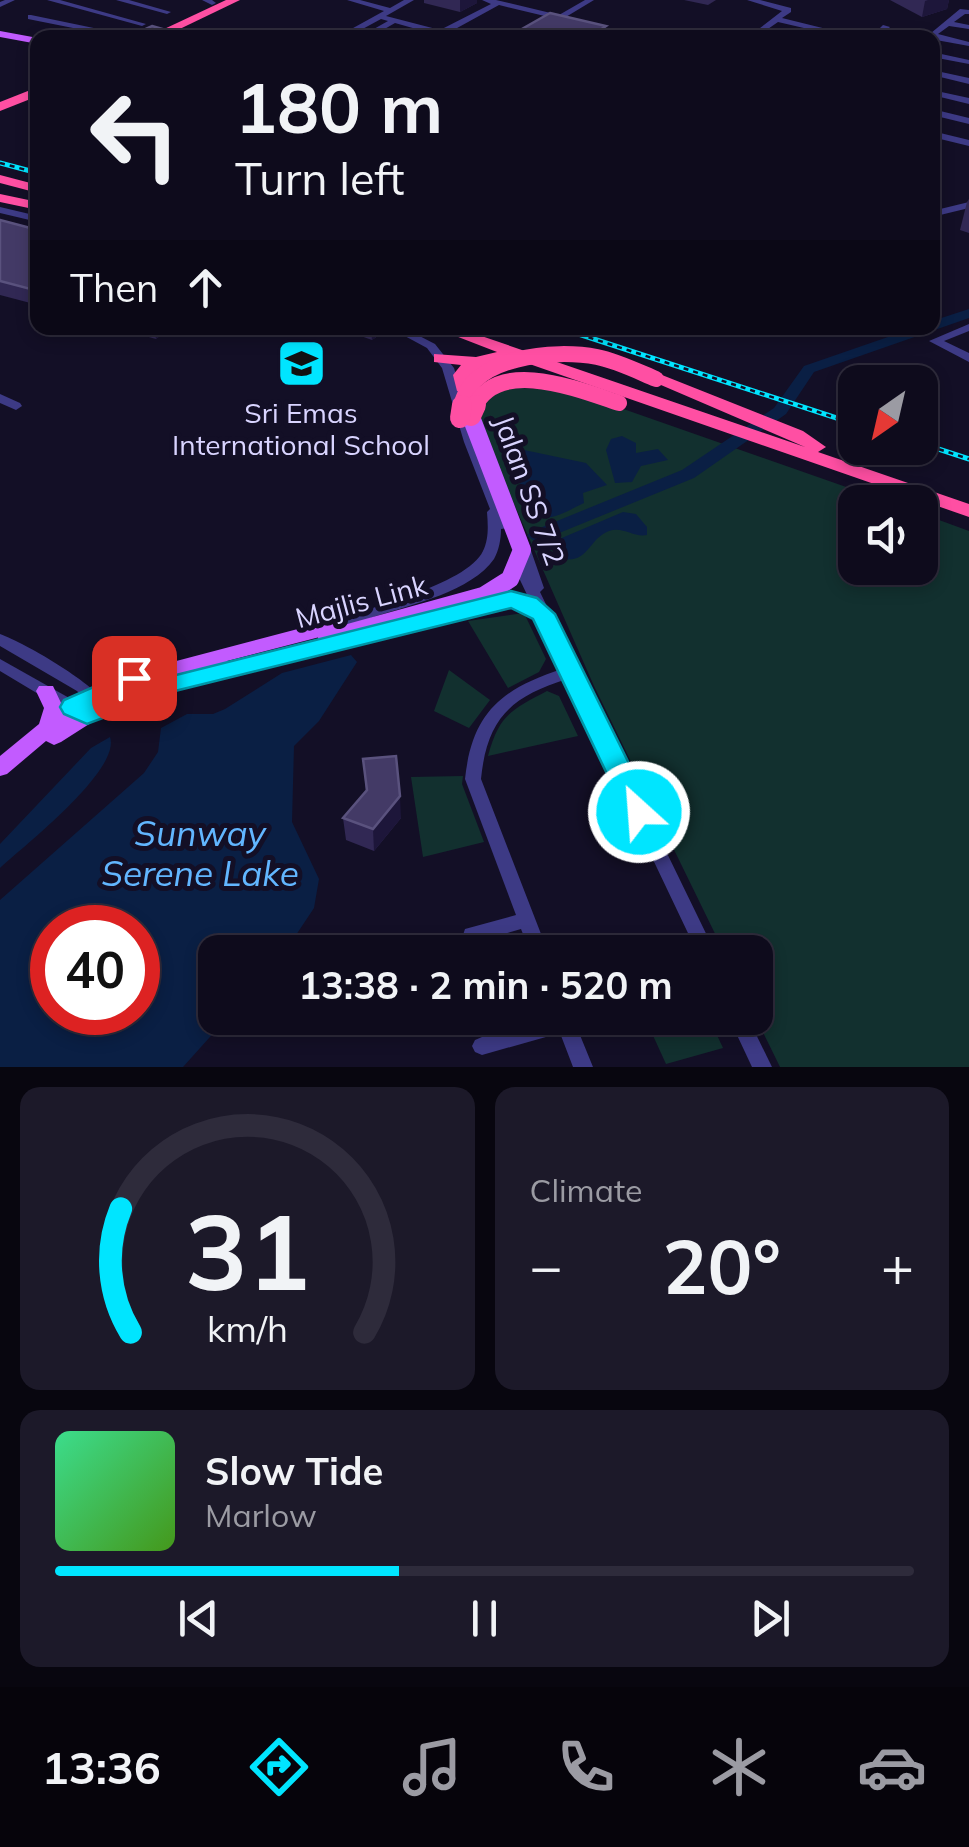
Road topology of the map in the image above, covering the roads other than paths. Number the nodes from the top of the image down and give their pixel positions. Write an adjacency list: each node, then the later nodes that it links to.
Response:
1 (11, 0): 16 (street)
2 (52, 0): 13 (street)
3 (120, 0): 18 (street)
4 (156, 0): 18 (street)
5 (237, 0): 14 (highway); 34 (highway)
6 (352, 0): 20 (street)
7 (410, 0): 20 (street)
8 (418, 0): 20 (street)
9 (486, 0): 15 (street)
10 (590, 0): 24 (street)
11 (602, 0): 41 (street)
12 (750, 0): 25 (street)
13 (69, 2): 19 (street); 30 (street)
14 (215, 3): 32 (highway); 33 (highway)
15 (498, 3): 24 (street); 38 (street)
16 (0, 4)
17 (102, 5): 19 (street)
18 (142, 6): 23 (street)
19 (90, 10): 31 (street)
20 (390, 10): 35 (street); 36 (street); 37 (street)
21 (808, 10): 26 (street)
22 (966, 11): 27 (street)
23 (168, 12)
24 (555, 16): 39 (street); 40 (street)
25 (778, 19): 26 (street); 42 (street)
26 (791, 22): 43 (street)
27 (947, 23): 29 (street); 45 (street)
28 (886, 27): 44 (street)
29 (969, 28)
30 (94, 30)
31 (136, 30)
32 (158, 30)
33 (158, 30)
34 (160, 30)
35 (355, 30)
36 (370, 30)
37 (434, 30)
38 (447, 30)
39 (528, 30)
40 (535, 30)
41 (551, 30)
42 (763, 30)
43 (837, 30)
44 (883, 30)
45 (938, 30)
46 (0, 34): 48 (main road)
47 (940, 39): 49 (street)
48 (30, 40)
49 (969, 46)
50 (940, 56): 51 (street)
51 (969, 62)
52 (940, 74): 53 (street)
53 (969, 81)
54 (30, 88): 56 (highway)
55 (940, 94): 57 (street)
56 (0, 101)
57 (969, 101)
58 (940, 114): 59 (street)
59 (969, 121)
60 (940, 136): 61 (street)
61 (969, 143)
62 (0, 179): 63 (highway)
63 (30, 186)
64 (0, 190): 65 (highway)
65 (30, 196)
66 (0, 198): 67 (highway)
67 (30, 204)
68 (969, 205): 70 (street)
69 (0, 209): 71 (highway)
70 (940, 212)
71 (30, 215)
72 (969, 328): 78 (street)
73 (414, 335): 77 (street)
74 (463, 335): 76 (highway)
75 (494, 335): 83 (highway)
76 (522, 356): 79 (highway); 83 (highway)
77 (440, 358): 79 (highway); 82 (street)
78 (969, 358)
79 (477, 362): 82 (highway)
80 (0, 398): 81 (street)
81 (16, 406)
82 (463, 406): 83 (highway, bridge); 83 (highway, bridge); 85 (street, Jalan SS 7/2); 92 (street, Jalan SS 7/2); 93 (main road, Majlis Link, bridge)
83 (791, 444): 84 (highway); 86 (highway); 87 (highway)
84 (872, 485)
85 (493, 500): 90 (street); 92 (street, Jalan SS 7/2)
86 (969, 500)
87 (969, 511)
88 (938, 512): 89 (highway)
89 (969, 520)
90 (460, 582): 91 (street); 93 (street)
91 (461, 610): 92 (street); 97 (street)
92 (543, 614): 96 (street, Jalan SS 7/2)
93 (330, 633): 97 (main road, Majlis Link); 99 (main road, Majlis Link)
94 (0, 639): 99 (street)
95 (0, 664): 98 (street)
96 (572, 672): 103 (street); 106 (street, Jalan SS 7/2)
97 (169, 683): 99 (main road, Majlis Link)
98 (46, 691): 99 (street); 100 (main road)
99 (88, 706): 100 (main road, Majlis Link)
100 (54, 730): 101 (main road); 102 (main road)
101 (0, 768)
102 (0, 782)
103 (527, 920): 104 (street); 105 (street)
104 (472, 935)
105 (533, 935)
106 (698, 935)
107 (517, 1035): 110 (street)
108 (571, 1035): 111 (street)
109 (746, 1035): 112 (street)
110 (482, 1046)
111 (583, 1067)
112 (762, 1067)

